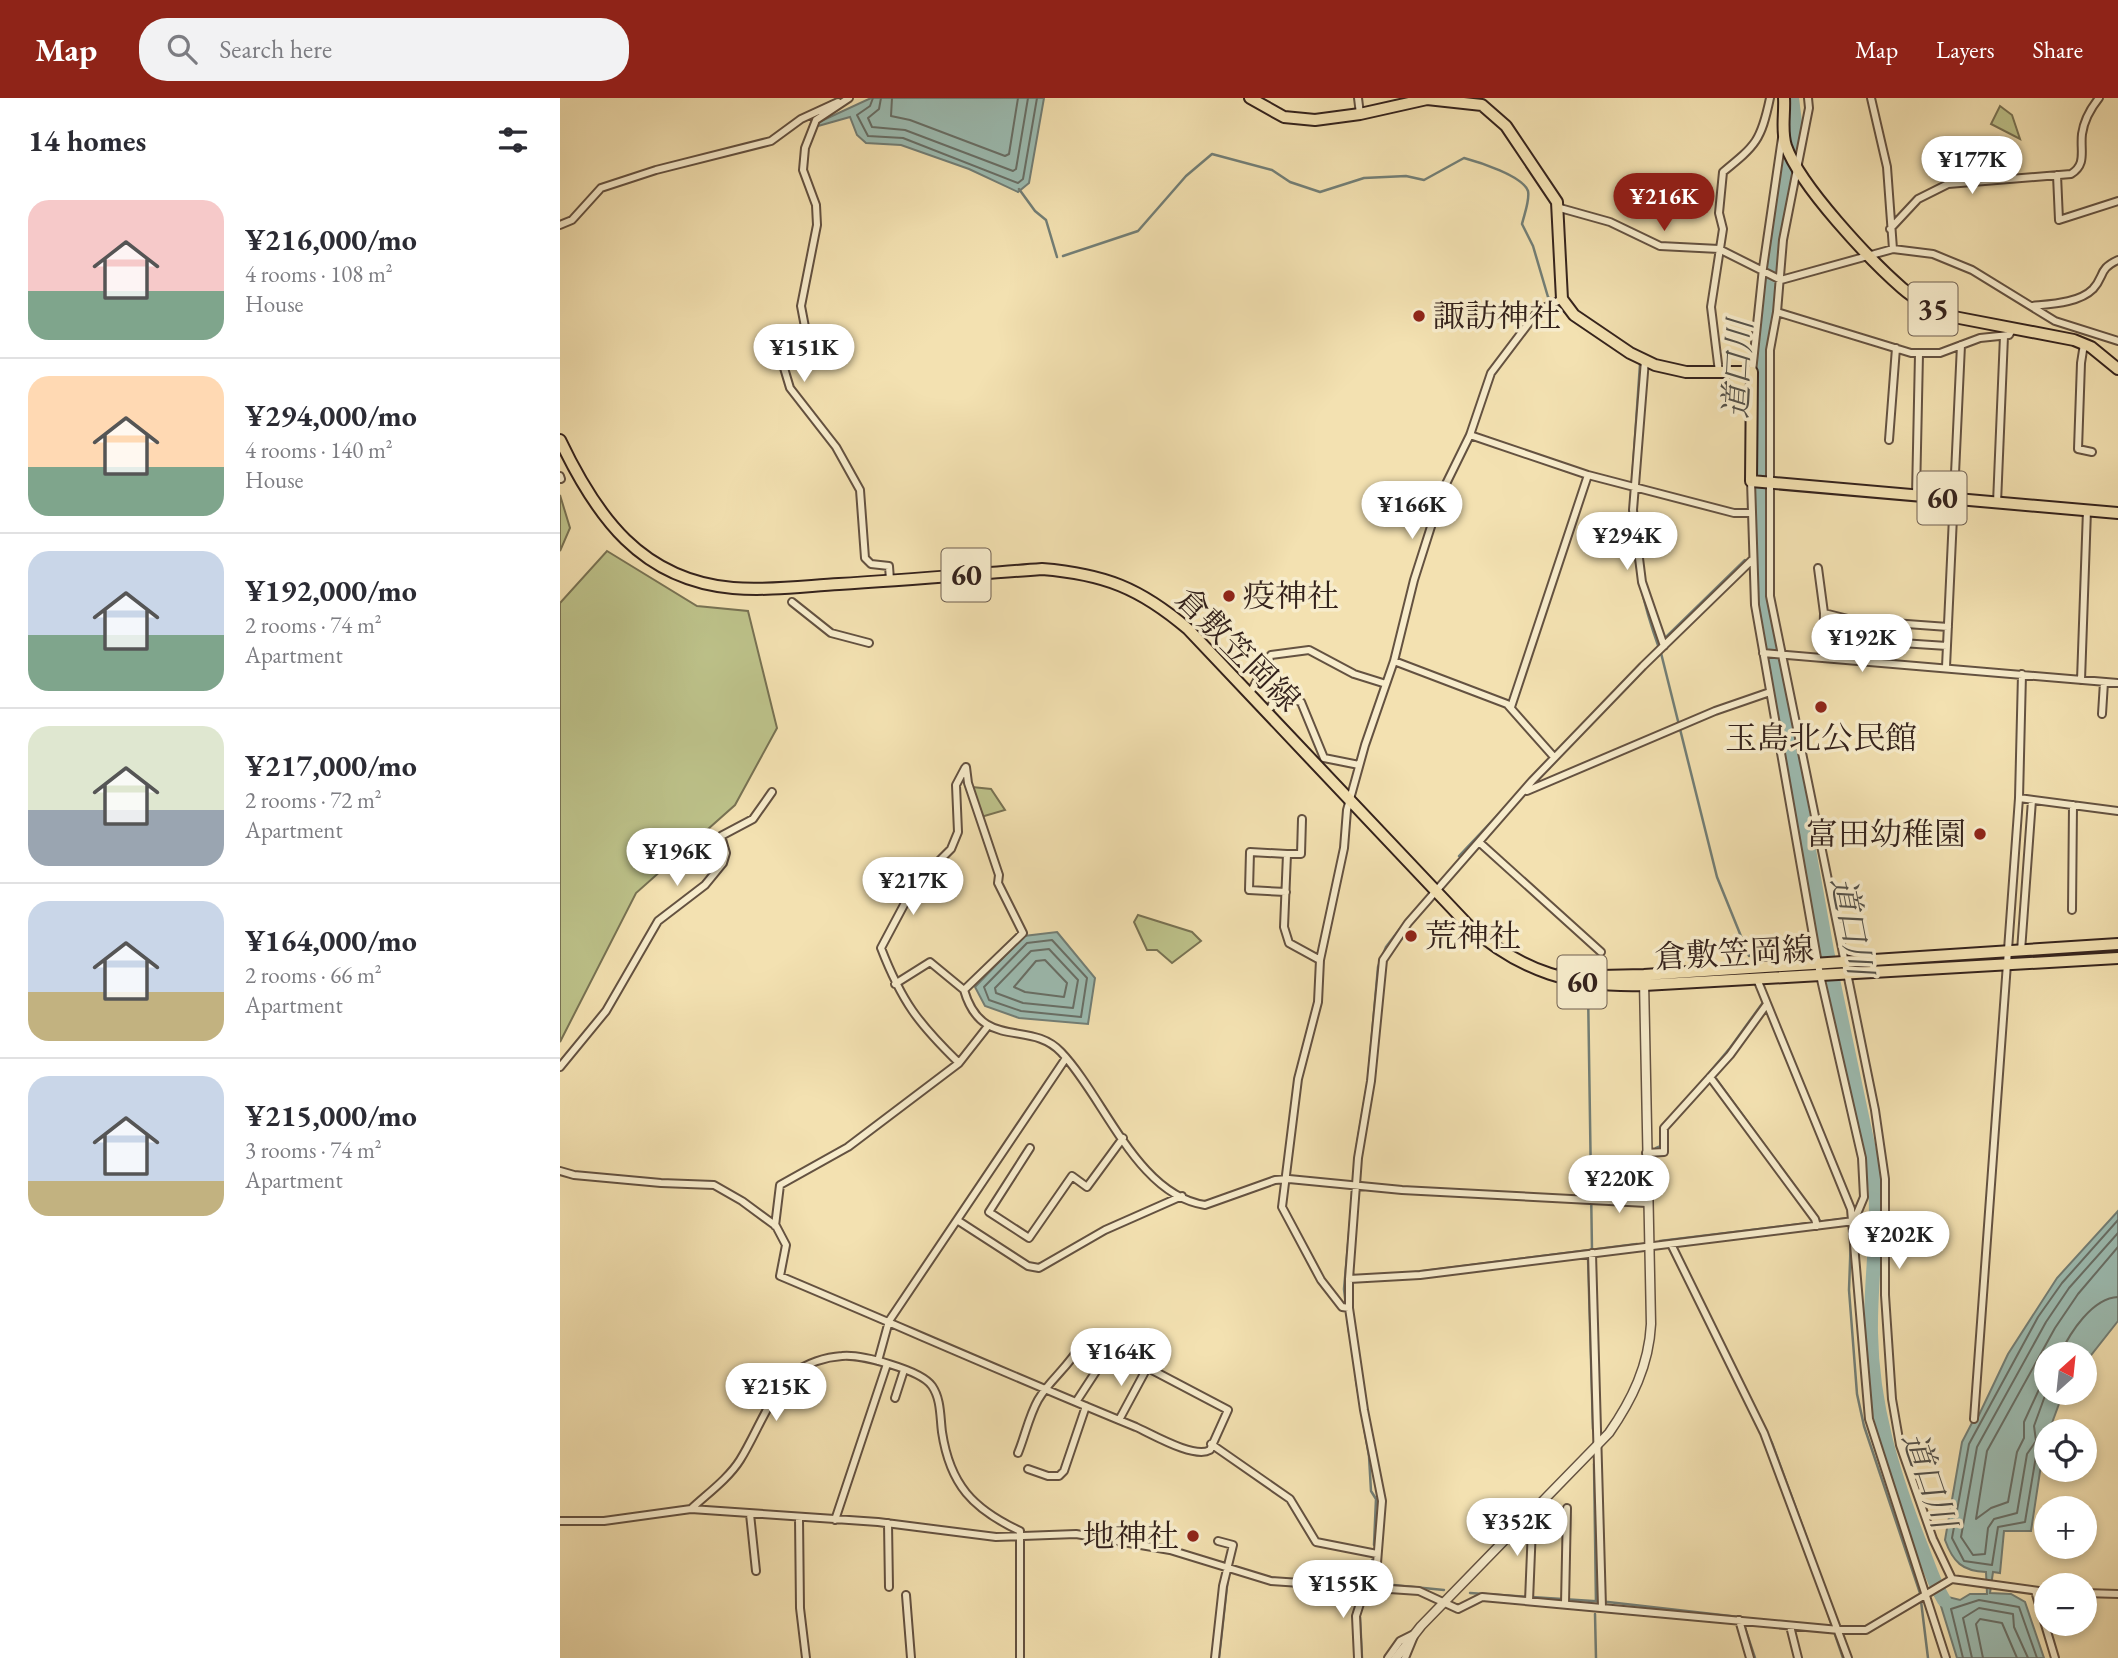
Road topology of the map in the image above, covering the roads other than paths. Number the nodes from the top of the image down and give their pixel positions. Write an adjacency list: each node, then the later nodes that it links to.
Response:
1 (1250, 98): 11 (main road)
2 (1357, 98): 11 (street)
3 (1770, 98): 19 (street)
4 (1784, 98): 12 (main road, 35)
5 (1808, 98): 13 (street)
6 (1871, 98): 18 (street)
7 (2099, 98): 14 (street)
8 (848, 99): 17 (street); 55 (street)
9 (1417, 99): 10 (main road); 11 (main road)
10 (1485, 101): 16 (main road)
11 (1360, 114)
12 (1783, 129): 13 (main road, 35); 23 (street)
13 (1797, 167): 21 (main road, 35); 24 (street)
14 (2057, 175): 15 (street); 18 (street)
15 (2118, 201)
16 (1560, 208): 19 (street); 25 (main road)
17 (560, 225)
18 (1891, 229): 20 (street)
19 (1719, 248): 23 (street); 38 (street)
20 (1893, 249): 21 (street); 26 (street)
21 (1868, 255): 24 (street); 29 (main road, 35)
22 (2118, 260): 26 (street)
23 (1765, 269): 24 (street); 39 (street)
24 (1779, 278): 27 (street)
25 (1556, 301): 36 (main road); 40 (street)
26 (2031, 307): 28 (street)
27 (1777, 312): 34 (street); 45 (street)
28 (2055, 321): 30 (street); 31 (street)
29 (2009, 332): 30 (main road, 35); 33 (street); 49 (street)
30 (2051, 335): 32 (main road, 35)
31 (2118, 341)
32 (2084, 344): 37 (main road, 35); 43 (street)
33 (1961, 345): 35 (street); 48 (street)
34 (1896, 348): 35 (street); 42 (street)
35 (1919, 354): 47 (street)
36 (1646, 360): 38 (main road); 46 (street)
37 (2118, 369)
38 (1719, 372): 39 (main road)
39 (1752, 372): 45 (main road)
40 (1470, 435): 44 (street); 65 (street)
41 (560, 440): 55 (main road, 倉敷笠岡線 / 60)
42 (1889, 440)
43 (2092, 452)
44 (1588, 475): 46 (street); 75 (street)
45 (1760, 482): 47 (main road, 60); 51 (street); 63 (street)
46 (1633, 488): 51 (street); 60 (street)
47 (1916, 496): 48 (main road, 60)
48 (1954, 499): 49 (main road, 60); 58 (street)
49 (1997, 503): 50 (main road, 60)
50 (2087, 510): 52 (main road, 60); 69 (street)
51 (1751, 513): 53 (street)
52 (2118, 513)
53 (1752, 560): 60 (street); 62 (street)
54 (1818, 568): 57 (street)
55 (890, 580): 74 (main road, 倉敷笠岡線 / 60)
56 (792, 602): 59 (street)
57 (1824, 613): 58 (street); 64 (street)
58 (1948, 627): 61 (street)
59 (869, 643)
60 (1664, 646): 78 (street)
61 (1947, 646): 66 (street); 67 (street)
62 (1764, 653): 63 (street); 73 (street)
63 (1780, 654): 64 (street); 99 (street)
64 (1823, 658): 66 (street)
65 (1394, 661): 72 (street); 75 (street)
66 (1870, 661): 67 (street)
67 (1946, 667): 68 (street)
68 (2022, 674): 69 (street); 82 (street)
69 (2081, 680): 70 (street)
70 (2104, 682): 71 (street); 77 (street)
71 (2118, 683)
72 (1386, 684): 74 (street); 79 (street)
73 (1770, 692): 81 (street); 100 (street)
74 (1250, 695): 83 (main road, 倉敷笠岡線 / 60)
75 (1511, 707): 78 (street)
76 (1271, 708): 79 (street)
77 (2102, 714)
78 (1552, 756): 81 (street)
79 (1359, 765): 83 (street)
80 (772, 792): 109 (street)
81 (1525, 792): 88 (street)
82 (2019, 798): 84 (street); 96 (street)
83 (1350, 800): 90 (main road, 倉敷笠岡線 / 60); 98 (street)
84 (2032, 800): 85 (street); 94 (street)
85 (2073, 805): 86 (street); 92 (street)
86 (2118, 811)
87 (1302, 819): 89 (street)
88 (1479, 842): 90 (street); 95 (street)
89 (1287, 854): 91 (street); 91 (street)
90 (1436, 890): 102 (main road, 倉敷笠岡線 / 60); 116 (street)
91 (1286, 892): 98 (street)
92 (2072, 910)
93 (2118, 944): 94 (main road, 倉敷笠岡線 / 60)
94 (2021, 951): 96 (main road, 倉敷笠岡線 / 60)
95 (1601, 952)
96 (2007, 958): 97 (main road, 倉敷笠岡線 / 60); 99 (main road, 倉敷笠岡線 / 60); 138 (street)
97 (2118, 958)
98 (1320, 960): 115 (street)
99 (1845, 968): 100 (main road, 倉敷笠岡線 / 60); 157 (street)
100 (1819, 970): 101 (main road, 倉敷笠岡線 / 60); 102 (main road, 倉敷笠岡線 / 60); 120 (street)
101 (1757, 979): 102 (main road, 倉敷笠岡線 / 60); 105 (street)
102 (1644, 980): 113 (street)
103 (895, 984): 104 (street); 104 (street); 108 (street)
104 (964, 990): 106 (street)
105 (1765, 1001): 110 (street); 120 (street)
106 (988, 1026): 107 (street); 108 (street)
107 (1066, 1058): 111 (street); 119 (street)
108 (959, 1063): 122 (street)
109 (560, 1068)
110 (1711, 1075): 113 (street); 121 (street)
111 (1123, 1138): 112 (street); 117 (street)
112 (1030, 1147)
113 (1646, 1153): 118 (street)
114 (560, 1171): 122 (street)
115 (1283, 1180): 116 (street); 117 (street); 127 (street)
116 (1354, 1187): 118 (street); 126 (street)
117 (1182, 1196): 119 (street)
118 (1647, 1203): 124 (street)
119 (957, 1220): 128 (street)
120 (1852, 1222): 121 (street); 165 (street)
121 (1817, 1224): 123 (street)
122 (775, 1226): 128 (street)
123 (1669, 1244): 124 (street); 172 (street)
124 (1649, 1246): 125 (street); 141 (street)
125 (1592, 1253): 126 (street); 141 (street)
126 (1349, 1279): 127 (street)
127 (1347, 1308): 154 (street)
128 (889, 1321): 130 (street); 134 (street)
129 (1108, 1353): 132 (street); 134 (street); 136 (street)
130 (878, 1361): 131 (street); 145 (street)
131 (887, 1364): 133 (street); 149 (street)
132 (1147, 1368): 139 (street); 140 (street)
133 (904, 1370): 135 (street); 152 (street)
134 (1045, 1390): 136 (street); 142 (street)
135 (895, 1398)
136 (1076, 1402): 137 (street)
137 (1086, 1406): 139 (street); 143 (street)
138 (1974, 1419)
139 (1119, 1420): 140 (street)
140 (1211, 1444): 154 (street)
141 (1598, 1446): 148 (street); 169 (street)
142 (1018, 1453)
143 (1028, 1469)
144 (1567, 1508): 167 (street)
145 (691, 1509): 146 (street); 150 (street)
146 (750, 1514): 147 (street); 156 (street)
147 (799, 1518): 149 (street); 175 (street)
148 (1529, 1518): 166 (street); 168 (street)
149 (835, 1520): 151 (street)
150 (560, 1521)
151 (888, 1523): 152 (street); 158 (street)
152 (1021, 1538): 155 (street); 177 (street)
153 (1218, 1541): 155 (street)
154 (1377, 1554): 160 (street)
155 (1227, 1568): 159 (street); 178 (street)
156 (756, 1571)
157 (1949, 1581): 161 (street); 165 (street)
158 (889, 1587)
159 (1365, 1588): 160 (street); 179 (street)
160 (1375, 1588): 168 (street)
161 (2034, 1591)
162 (2097, 1593): 163 (street)
163 (2118, 1594)
164 (906, 1595): 176 (street)
165 (1922, 1596): 172 (street); 186 (street)
166 (1529, 1599): 167 (street); 168 (street)
167 (1565, 1602): 169 (street)
168 (1443, 1603): 173 (street)
169 (1602, 1603): 170 (street)
170 (1739, 1620): 171 (street); 183 (street)
171 (1790, 1626): 172 (street); 184 (street)
172 (1835, 1630): 185 (street)
173 (1414, 1634): 180 (street); 181 (street); 182 (street)
174 (2048, 1636): 187 (street)
175 (806, 1658)
176 (911, 1658)
177 (1020, 1658)
178 (1215, 1658)
179 (1358, 1658)
180 (1388, 1658)
181 (1396, 1658)
182 (1405, 1658)
183 (1750, 1658)
184 (1798, 1658)
185 (1848, 1658)
186 (1946, 1658)
187 (2055, 1658)

